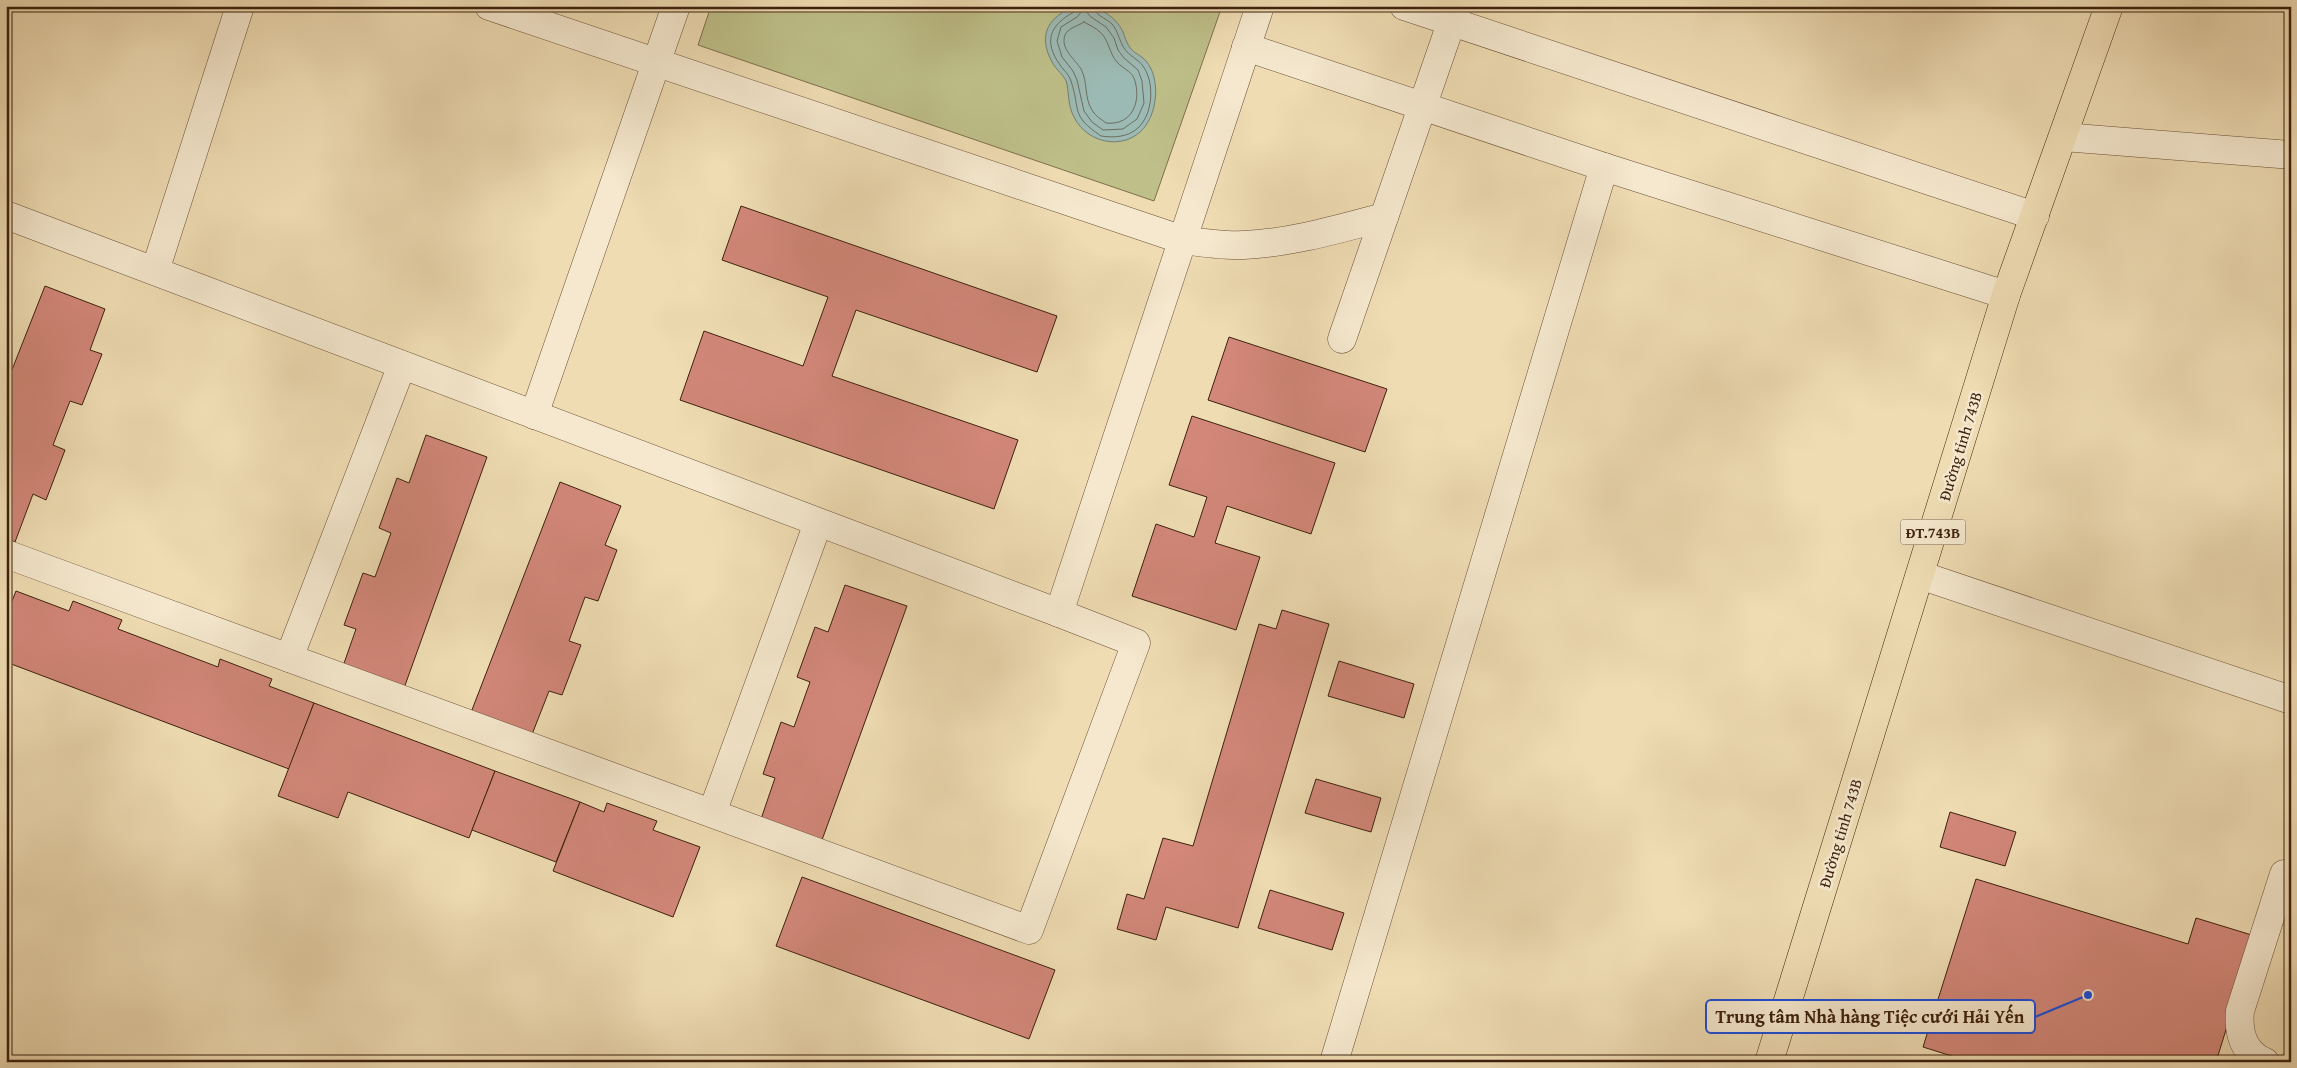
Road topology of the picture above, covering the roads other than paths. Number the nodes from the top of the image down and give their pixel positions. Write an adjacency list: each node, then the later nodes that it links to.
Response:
1 (240, 6): 18 (street)
2 (489, 6): 9 (street)
3 (676, 6): 9 (street)
4 (1260, 6): 8 (street)
5 (1404, 6): 7 (street)
6 (2109, 6): 11 (main road, Đường tỉnh 743B / ĐT.743B)
7 (1454, 14): 10 (street); 15 (street)
8 (1246, 48): 10 (street); 17 (street)
9 (656, 62): 17 (street); 22 (street)
10 (1422, 106): 13 (street); 16 (street)
11 (2063, 137): 12 (street); 15 (main road, Đường tỉnh 743B / ĐT.743B)
12 (2291, 155)
13 (1604, 167): 19 (street); 31 (street)
14 (6, 214): 18 (street)
15 (2035, 216): 19 (main road, Đường tỉnh 743B / ĐT.743B)
16 (1384, 217): 17 (street); 20 (street)
17 (1183, 240): 26 (street)
18 (155, 271): 21 (street)
19 (2006, 295): 25 (main road, Đường tỉnh 743B / ĐT.743B)
20 (1342, 339)
21 (402, 365): 22 (street); 27 (street)
22 (534, 415): 23 (street)
23 (818, 523): 26 (street); 29 (street)
24 (6, 554): 27 (street)
25 (1920, 575): 28 (street); 32 (main road, Đường tỉnh 743B / ĐT.743B)
26 (1059, 614): 29 (street)
27 (289, 658): 29 (street)
28 (2291, 700)
29 (712, 813)
30 (2291, 876): 33 (street)
31 (1334, 1062)
32 (1769, 1062)
33 (2265, 1062)

